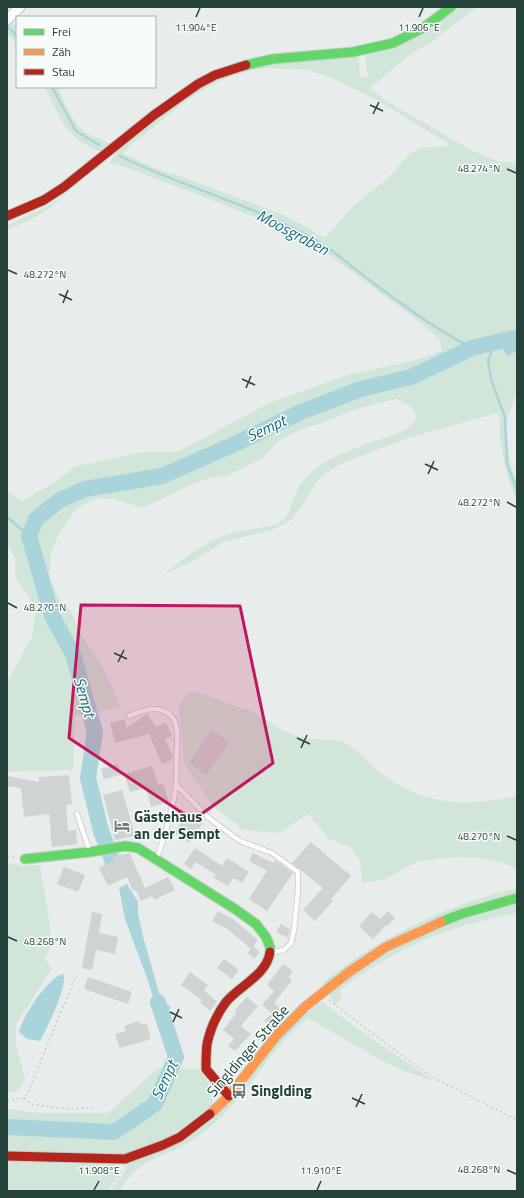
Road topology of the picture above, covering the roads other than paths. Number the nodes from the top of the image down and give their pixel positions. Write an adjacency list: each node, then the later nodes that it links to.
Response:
1 (20, 7): 3 (street)
2 (451, 7): 4 (street)
3 (7, 19)
4 (7, 216)
5 (129, 716): 6 (lane)
6 (176, 785): 9 (lane); 12 (lane)
7 (78, 814): 8 (lane)
8 (90, 852): 9 (street); 10 (street)
9 (157, 858): 12 (street)
10 (25, 859)
11 (517, 898): 13 (street, Singldinger Straße)
12 (270, 953): 13 (street)
13 (228, 1096): 14 (street, Singldinger Straße)
14 (7, 1156)

